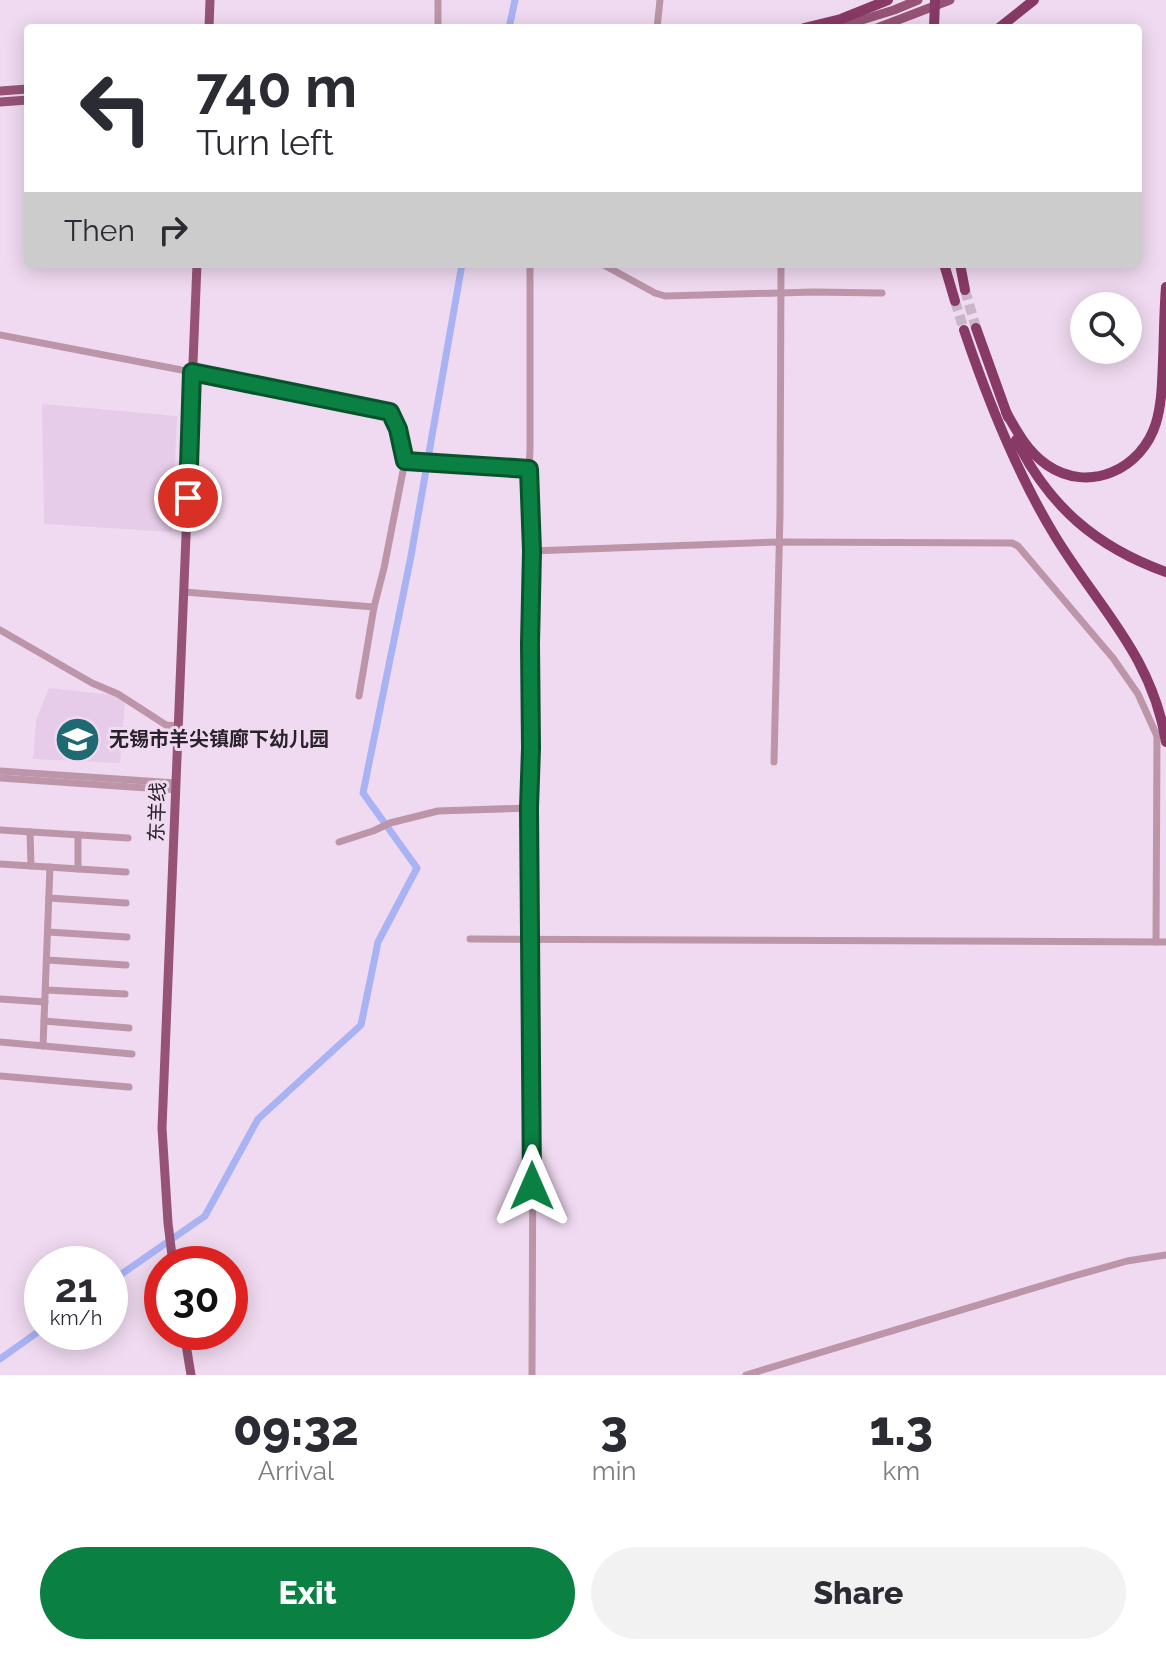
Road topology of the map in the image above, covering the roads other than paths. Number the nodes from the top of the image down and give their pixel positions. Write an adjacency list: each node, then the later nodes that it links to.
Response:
1 (210, 0): 10 (main road)
2 (438, 0): 11 (street)
3 (660, 0): 12 (street)
4 (888, 0): 13 (highway)
5 (918, 0): 14 (main road)
6 (929, 0): 16 (highway)
7 (935, 0): 17 (highway)
8 (950, 0): 15 (main road)
9 (1034, 0): 18 (highway)
10 (209, 24)
11 (438, 24)
12 (657, 24)
13 (820, 24)
14 (849, 24)
15 (887, 24)
16 (928, 24)
17 (934, 24)
18 (1004, 24)
19 (24, 89): 20 (main road)
20 (0, 91)
21 (24, 100): 22 (main road)
22 (0, 102)
23 (197, 268): 37 (main road, 东羊线)
24 (530, 268): 40 (street)
25 (609, 268): 31 (street)
26 (781, 268): 31 (street)
27 (945, 268): 33 (highway)
28 (961, 268): 30 (highway)
29 (1166, 287): 38 (highway)
30 (965, 290)
31 (780, 293): 32 (street); 41 (street)
32 (882, 293)
33 (955, 301)
34 (976, 328): 38 (highway)
35 (964, 330): 38 (highway)
36 (0, 335): 37 (street)
37 (192, 372): 39 (street); 46 (main road, 东羊线)
38 (1002, 417): 43 (highway); 51 (highway)
39 (409, 461): 40 (street); 47 (street)
40 (529, 469): 42 (street)
41 (779, 542): 42 (street); 52 (street); 73 (street)
42 (532, 551): 56 (street)
43 (1114, 552): 44 (highway); 45 (highway)
44 (1166, 572)
45 (1166, 579)
46 (184, 592): 47 (street); 50 (main road, 东羊线)
47 (374, 607): 49 (street)
48 (0, 630): 50 (street)
49 (359, 696)
50 (178, 726): 55 (main road, 东羊线)
51 (1166, 742)
52 (774, 762)
53 (0, 771): 55 (street)
54 (0, 778): 55 (street)
55 (176, 786): 88 (main road, 东羊线)
56 (529, 808): 61 (street); 72 (street)
57 (0, 830): 58 (street)
58 (30, 832): 59 (street); 63 (street)
59 (78, 835): 60 (street); 65 (street)
60 (128, 838)
61 (339, 842)
62 (0, 864): 63 (street)
63 (31, 866): 64 (street)
64 (50, 867): 65 (street); 67 (street)
65 (78, 869): 66 (street)
66 (126, 872)
67 (49, 898): 68 (street); 69 (street)
68 (126, 903)
69 (48, 932): 70 (street); 75 (street)
70 (127, 937)
71 (470, 939): 72 (street)
72 (531, 939): 73 (street); 92 (street)
73 (1156, 942): 74 (street)
74 (1166, 942)
75 (47, 960): 76 (street); 77 (street)
76 (126, 965)
77 (46, 990): 78 (street); 80 (street)
78 (125, 994)
79 (0, 999): 80 (street)
80 (45, 1002): 81 (street)
81 (44, 1021): 82 (street); 84 (street)
82 (129, 1028)
83 (0, 1042): 84 (street)
84 (43, 1046): 85 (street)
85 (132, 1054)
86 (0, 1076): 87 (street)
87 (129, 1087)
88 (171, 1246)
89 (1166, 1255): 93 (street)
90 (187, 1350): 91 (main road)
91 (191, 1375)
92 (532, 1375)
93 (746, 1375)

